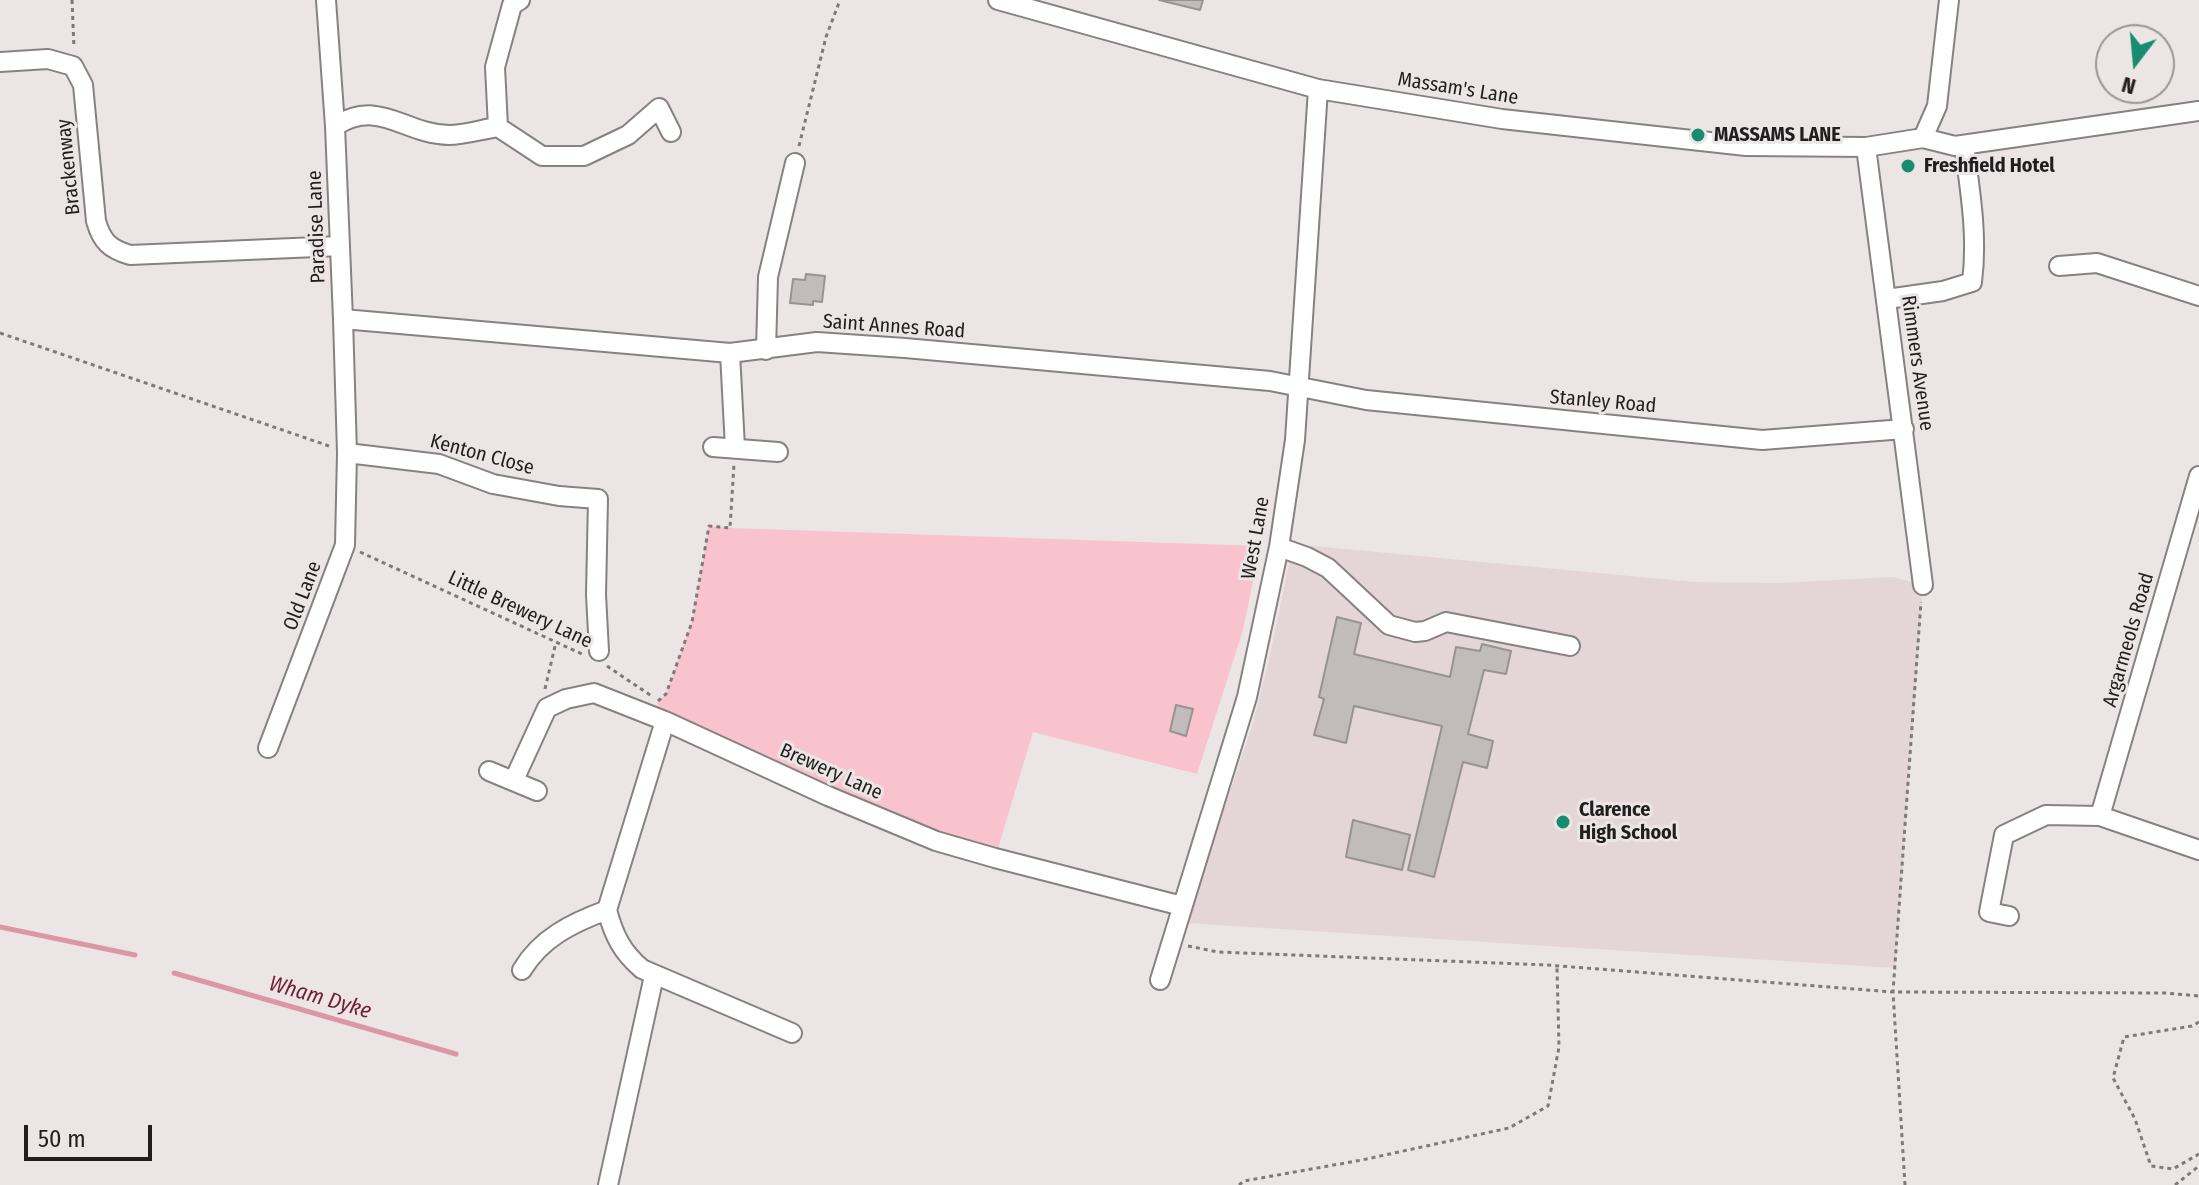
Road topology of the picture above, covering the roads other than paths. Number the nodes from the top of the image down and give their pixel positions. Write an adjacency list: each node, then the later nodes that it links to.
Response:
1 (326, 0): 8 (street, Paradise Lane)
2 (998, 0): 6 (street, Massam's Lane)
3 (1949, 0): 11 (street)
4 (512, 2): 9 (street)
5 (0, 62): 15 (street, Brackenway)
6 (1318, 89): 13 (street, Massam's Lane); 22 (street, West Lane)
7 (2199, 111): 12 (street, Massam's Lane)
8 (335, 126): 9 (street); 15 (street, Paradise Lane)
9 (498, 127): 10 (street)
10 (671, 132)
11 (1923, 138): 12 (street, Massam's Lane); 13 (street, Massam's Lane)
12 (1964, 145): 18 (street)
13 (1866, 147): 18 (street, Rimmers Avenue)
14 (795, 163): 20 (street)
15 (340, 246): 19 (street, Paradise Lane)
16 (2059, 266): 17 (street)
17 (2199, 296)
18 (1887, 299): 23 (street, Rimmers Avenue)
19 (343, 319): 21 (street, Saint Annes Road); 27 (street, Paradise Lane)
20 (766, 350): 21 (street, Saint Annes Road); 22 (street, Saint Annes Road)
21 (730, 353): 25 (street)
22 (1299, 388): 23 (street, Stanley Road); 29 (street, West Lane)
23 (1904, 429): 30 (street, Rimmers Avenue)
24 (713, 447): 25 (street)
25 (735, 448): 26 (street)
26 (778, 452)
27 (347, 453): 32 (street, Kenton Close); 34 (street, Old Lane)
28 (2199, 476): 38 (street, Argarmeols Road)
29 (1279, 547): 31 (street); 40 (street, West Lane)
30 (1923, 585)
31 (1570, 646)
32 (595, 656)
33 (665, 721): 36 (street, Brewery Lane); 40 (street, Brewery Lane); 41 (street)
34 (268, 748)
35 (489, 771): 36 (street)
36 (514, 780): 37 (street)
37 (537, 791)
38 (2100, 816): 39 (street); 42 (street)
39 (2199, 850)
40 (1182, 906): 45 (street, West Lane)
41 (607, 910): 43 (street); 44 (street)
42 (2009, 916)
43 (522, 970)
44 (654, 976): 46 (street); 47 (street)
45 (1160, 980)
46 (792, 1033)
47 (608, 1185)

